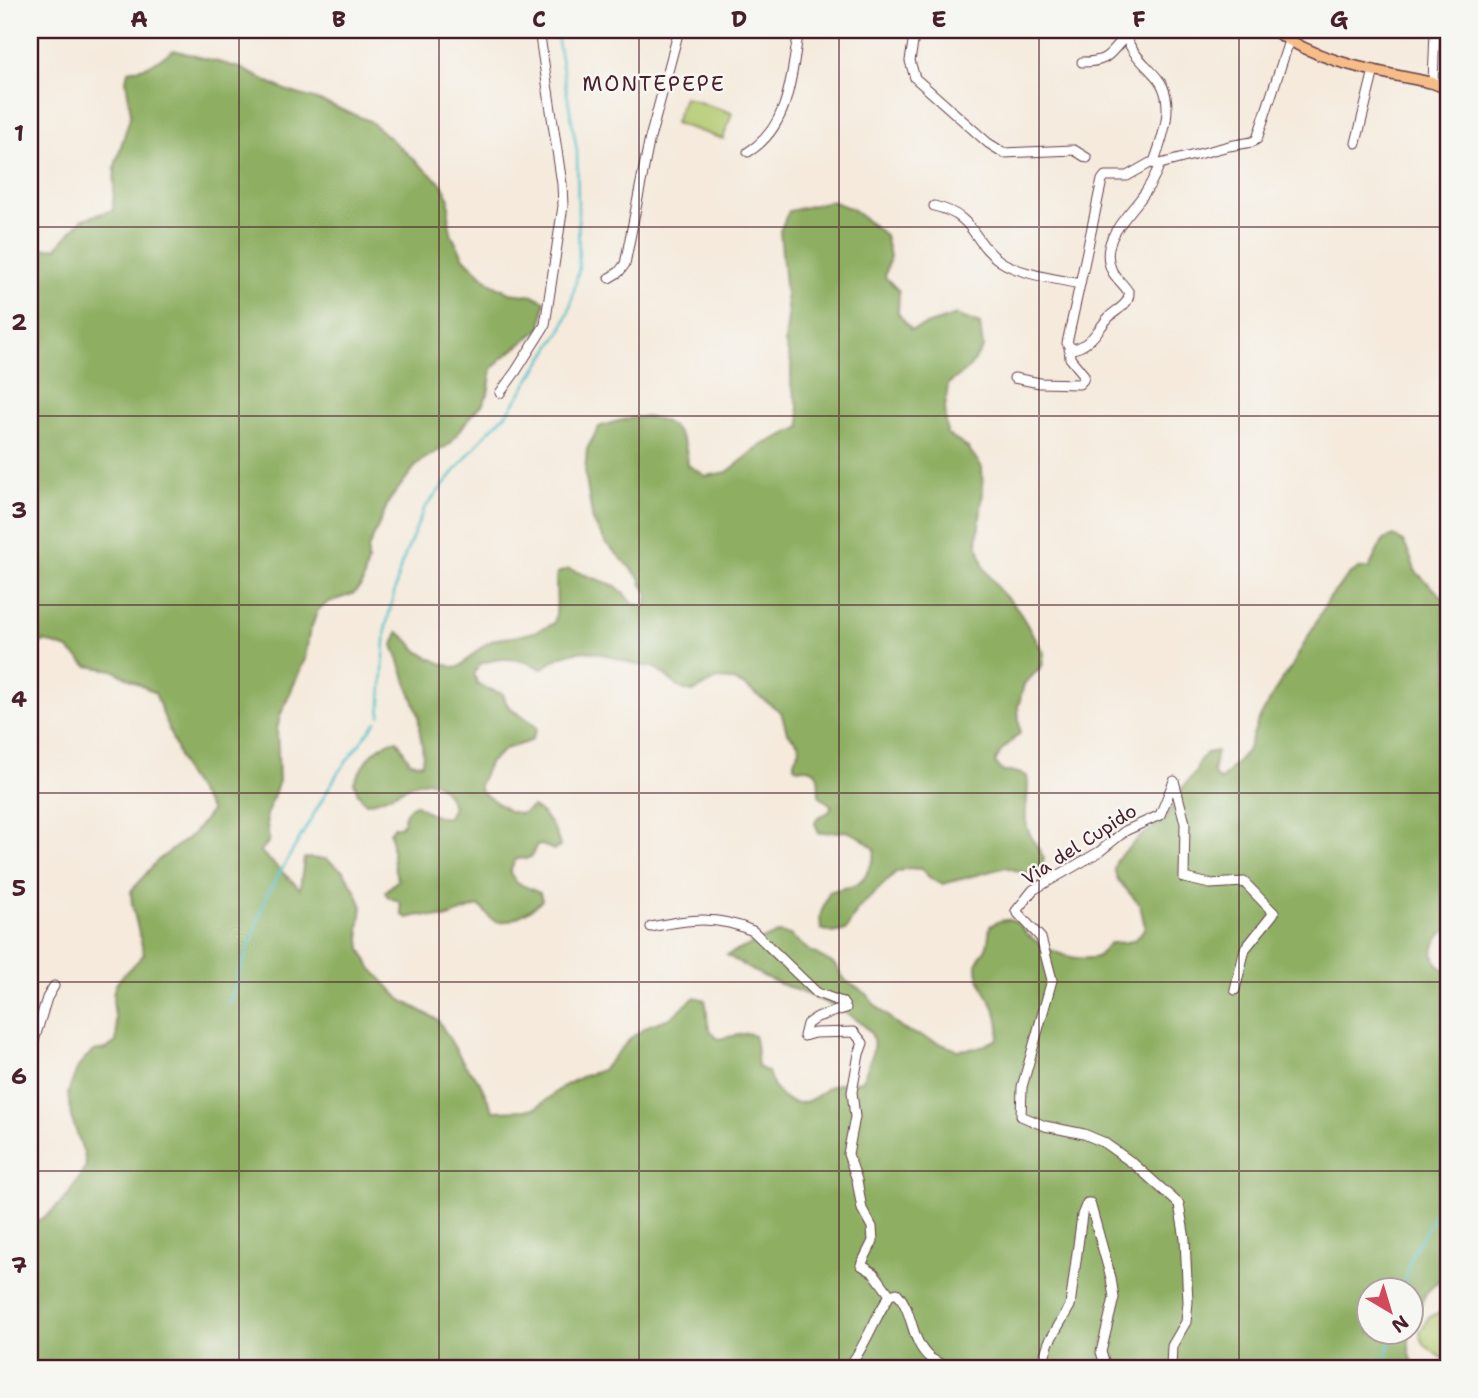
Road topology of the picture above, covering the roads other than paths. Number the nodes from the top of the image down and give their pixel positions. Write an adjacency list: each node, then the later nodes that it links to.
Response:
1 (539, 30): 22 (street)
2 (679, 30): 18 (street)
3 (799, 30): 14 (street)
4 (915, 30): 15 (street)
5 (1273, 30): 8 (main road)
6 (1436, 30): 11 (street)
7 (1125, 33): 9 (street); 16 (street)
8 (1289, 41): 10 (main road); 16 (street)
9 (1082, 62)
10 (1374, 70): 11 (main road); 13 (street)
11 (1433, 83): 12 (main road)
12 (1448, 89)
13 (1356, 144)
14 (748, 152)
15 (1087, 158)
16 (1157, 163): 19 (street); 20 (street)
17 (934, 206): 19 (street)
18 (609, 278)
19 (1080, 284): 20 (street)
20 (1069, 347): 21 (street)
21 (1014, 378)
22 (500, 393)
23 (651, 927): 27 (street)
24 (54, 986): 26 (street)
25 (1235, 989): 32 (street, Via del Cupido)
26 (30, 1046)
27 (890, 1295): 28 (street); 29 (street)
28 (848, 1368)
29 (950, 1368)
30 (1046, 1368): 31 (street)
31 (1106, 1368)
32 (1171, 1368)

